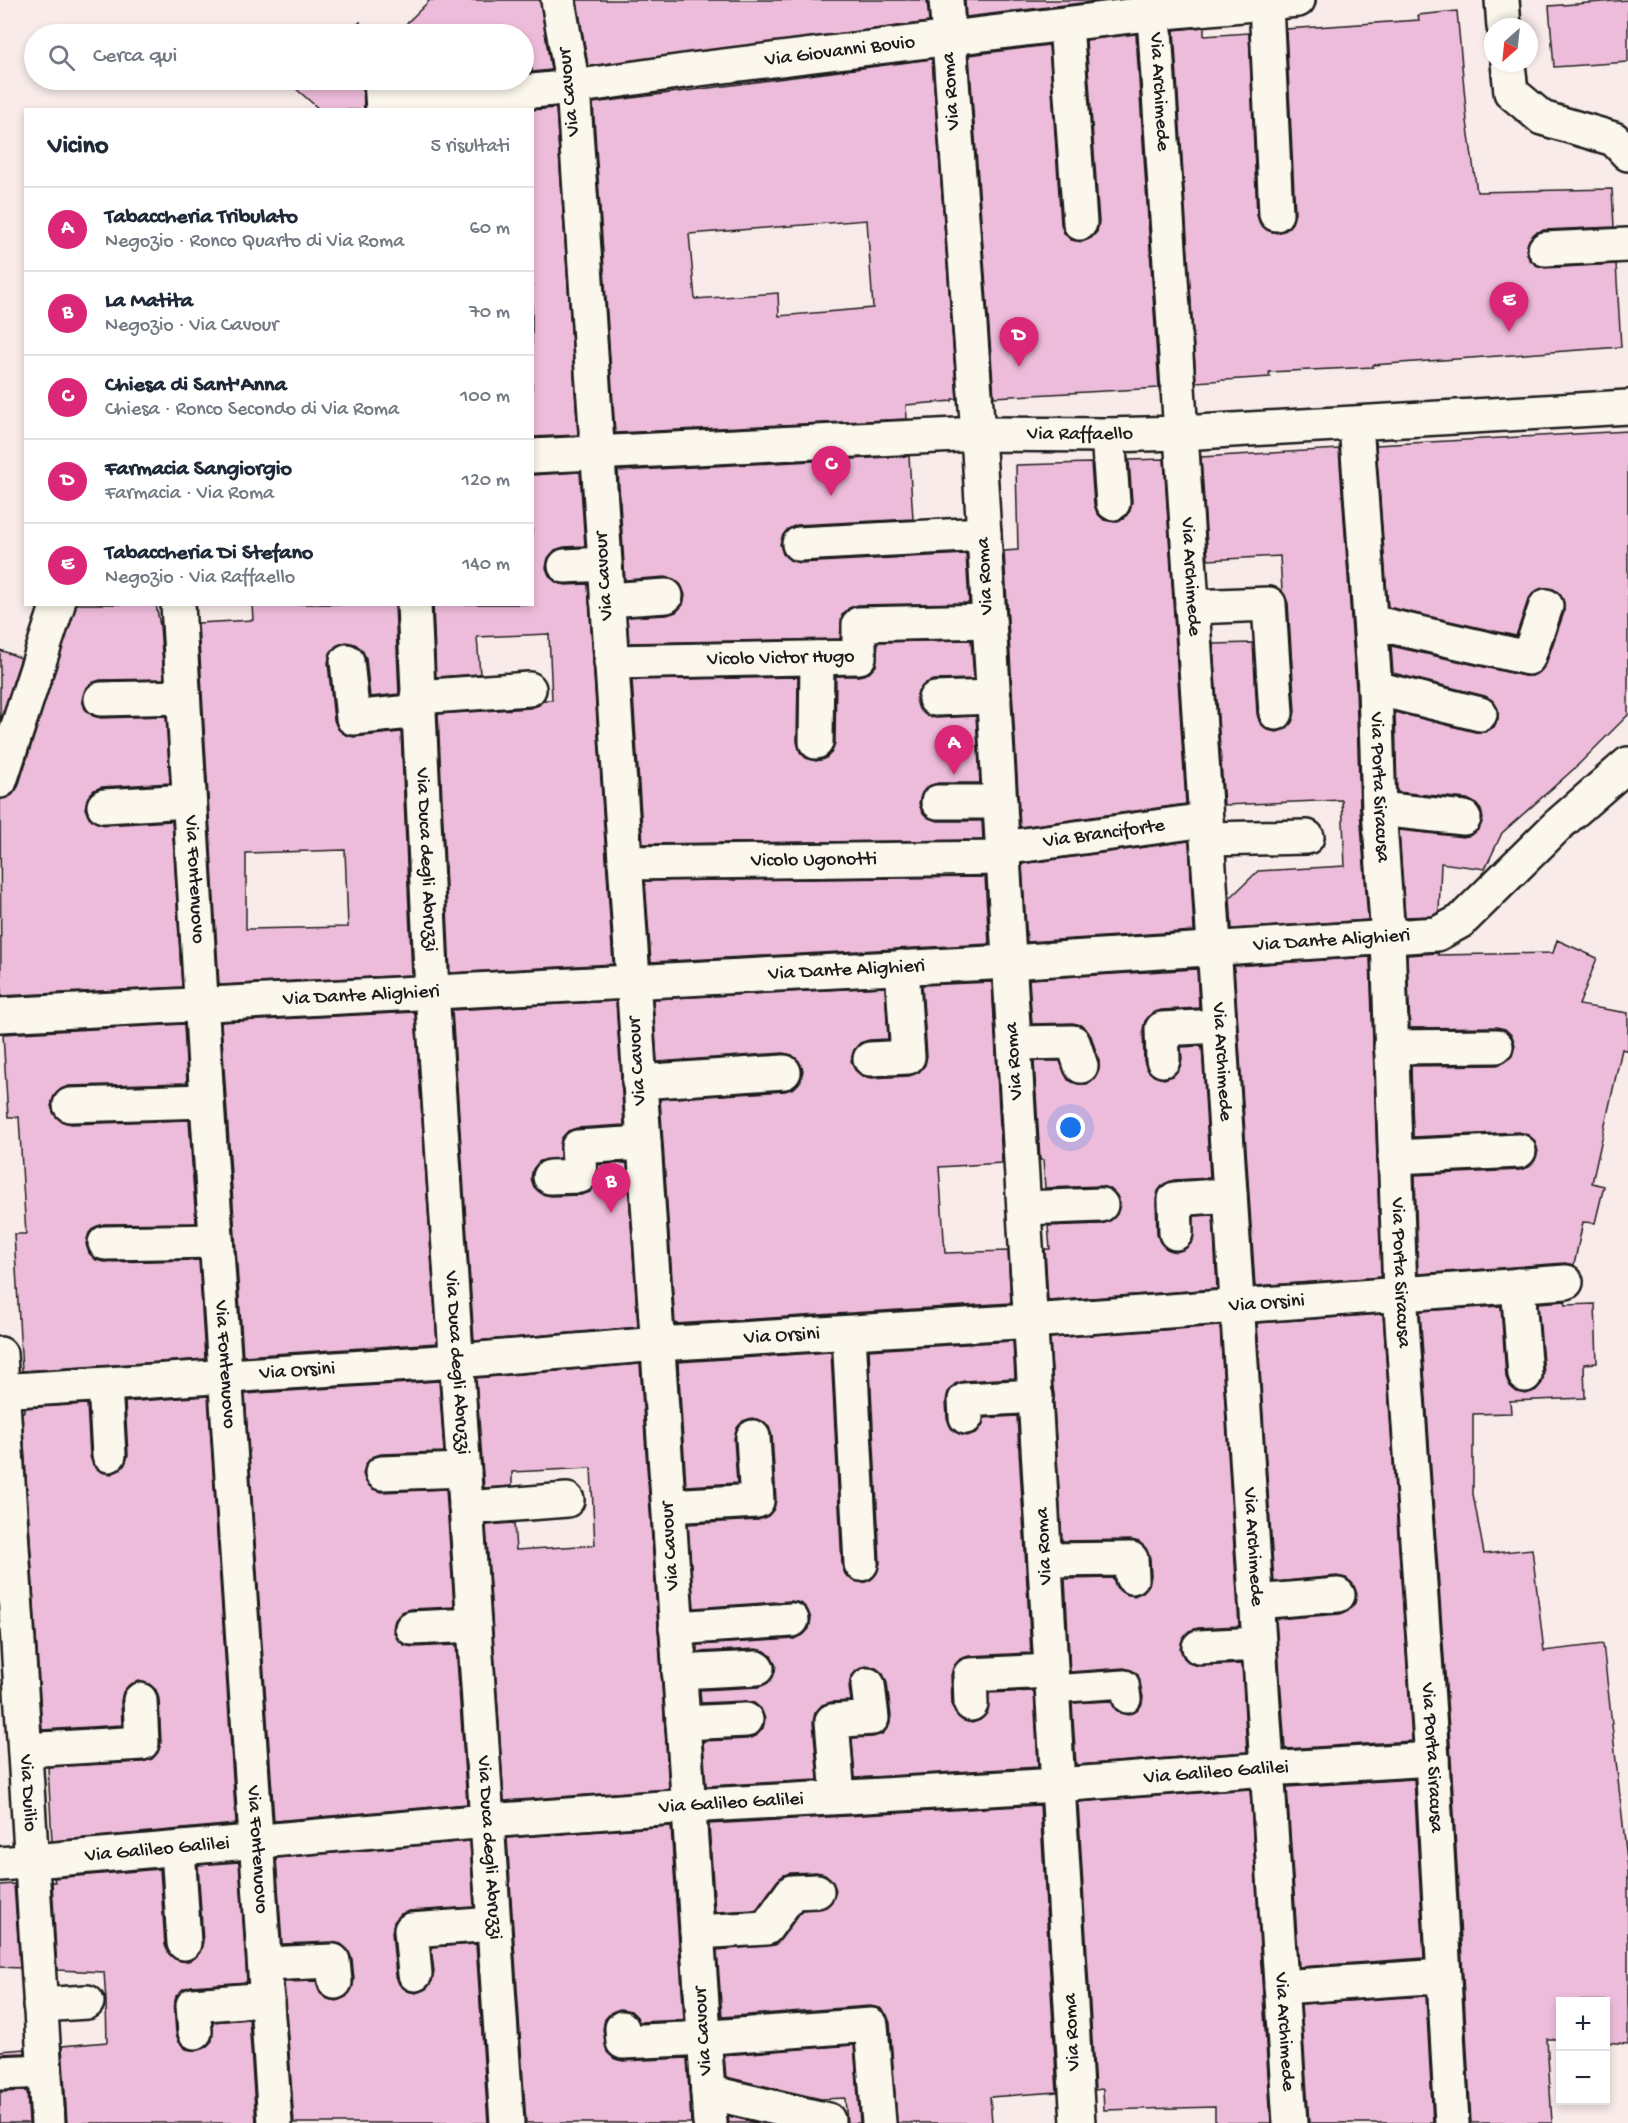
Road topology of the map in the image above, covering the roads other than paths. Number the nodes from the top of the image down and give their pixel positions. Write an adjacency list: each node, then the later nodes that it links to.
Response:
1 (558, 0): 10 (street, Via Cavour)
2 (946, 0): 8 (street, Via Roma)
3 (1502, 0): 6 (street)
4 (1282, 2): 5 (street, Via Giovanni Bovio); 14 (street)
5 (1154, 7): 7 (street, Via Giovanni Bovio); 20 (street, Via Archimede)
6 (1503, 18)
7 (1066, 24): 8 (street, Via Giovanni Bovio); 15 (street)
8 (949, 38): 10 (street, Via Giovanni Bovio); 21 (street, Via Roma)
9 (1509, 72): 13 (street)
10 (573, 87): 12 (street, Via Giovanni Bovio); 23 (street, Via Cavour)
11 (383, 98): 12 (street, Via Giovanni Bovio)
12 (471, 103)
13 (1628, 154)
14 (1276, 214)
15 (1080, 223)
16 (1621, 245): 17 (street)
17 (1545, 249)
18 (1628, 407): 19 (street, Via Raffaello)
19 (1356, 424): 20 (street, Via Raffaello); 38 (street, Via Porta Siracusa)
20 (1181, 433): 22 (street, Via Raffaello); 36 (street, Via Archimede)
21 (978, 434): 22 (street, Via Raffaello); 23 (street, Via Raffaello); 26 (street, Via Roma)
22 (1108, 435): 25 (street)
23 (597, 452): 24 (street, Via Raffaello); 28 (street, Via Cavour)
24 (534, 456)
25 (1113, 503)
26 (984, 534): 27 (street); 37 (street, Via Roma)
27 (799, 544)
28 (605, 564): 29 (street); 31 (street, Via Cavour)
29 (565, 566)
30 (666, 596): 31 (street)
31 (607, 600): 41 (street, Via Cavour)
32 (57, 606): 53 (street)
33 (177, 606): 45 (street, Via Fontenuovo)
34 (414, 606): 48 (street, Via Duca degli Abruzzi)
35 (1546, 606): 38 (street)
36 (1192, 607): 49 (street); 60 (street, Via Archimede)
37 (989, 621): 39 (street, Vicolo Victor Hugo); 44 (street, Via Roma)
38 (1371, 622): 42 (street, Via Porta Siracusa)
39 (817, 658): 41 (street, Vicolo Victor Hugo); 51 (street)
40 (347, 661): 48 (street)
41 (611, 662): 63 (street, Via Cavour)
42 (1375, 688): 50 (street); 58 (street, Via Porta Siracusa)
43 (529, 689): 48 (street)
44 (994, 697): 47 (street); 56 (street, Via Roma)
45 (183, 698): 46 (street); 54 (street, Via Fontenuovo)
46 (101, 699)
47 (936, 699)
48 (418, 704): 69 (street, Via Duca degli Abruzzi)
49 (1276, 713)
50 (1480, 714)
51 (816, 742)
52 (1628, 764): 64 (street, Via Dante Alighieri)
53 (0, 781)
54 (189, 801): 57 (street); 70 (street, Via Fontenuovo)
55 (938, 802): 56 (street)
56 (1000, 802): 62 (street, Via Roma)
57 (104, 806)
58 (1379, 809): 59 (street); 64 (street, Via Porta Siracusa)
59 (1464, 818)
60 (1206, 830): 61 (street, Via Branciforte); 62 (street, Via Branciforte); 65 (street, Via Archimede)
61 (1307, 837)
62 (1003, 853): 63 (street, Vicolo Ugonotti); 66 (street, Via Roma)
63 (625, 863): 68 (street, Via Cavour)
64 (1388, 938): 65 (street, Via Dante Alighieri); 75 (street, Via Porta Siracusa)
65 (1214, 949): 66 (street, Via Dante Alighieri); 72 (street, Via Archimede)
66 (1009, 962): 67 (street, Via Dante Alighieri); 73 (street, Via Roma)
67 (902, 967): 68 (street, Via Dante Alighieri); 76 (street)
68 (633, 981): 69 (street, Via Dante Alighieri); 80 (street, Via Cavour)
69 (432, 992): 70 (street, Via Dante Alighieri); 101 (street, Via Duca degli Abruzzi)
70 (202, 1005): 71 (street, Via Dante Alighieri); 81 (street, Via Fontenuovo)
71 (0, 1015)
72 (1219, 1026): 77 (street); 87 (street, Via Archimede)
73 (1014, 1043): 78 (street); 89 (street, Via Roma)
74 (1496, 1046): 75 (street)
75 (1391, 1047): 85 (street, Via Porta Siracusa)
76 (870, 1059)
77 (1163, 1060)
78 (1081, 1066)
79 (784, 1072): 80 (street)
80 (639, 1082): 83 (street, Via Cavour)
81 (207, 1101): 82 (street); 91 (street, Via Fontenuovo)
82 (70, 1105)
83 (644, 1143): 86 (street); 99 (street, Via Cavour)
84 (1519, 1150): 85 (street)
85 (1395, 1157): 95 (street, Via Porta Siracusa)
86 (550, 1177)
87 (1230, 1195): 90 (street); 96 (street, Via Archimede)
88 (1101, 1205): 89 (street)
89 (1024, 1208): 97 (street, Via Roma)
90 (1176, 1233)
91 (216, 1241): 92 (street); 103 (street, Via Fontenuovo)
92 (105, 1243)
93 (1566, 1282): 94 (street, Via Orsini)
94 (1518, 1285): 95 (street, Via Orsini); 102 (street)
95 (1400, 1293): 96 (street, Via Orsini); 136 (street, Via Porta Siracusa)
96 (1237, 1304): 97 (street, Via Orsini); 119 (street, Via Archimede)
97 (1031, 1321): 98 (street, Via Orsini); 106 (street, Via Roma)
98 (849, 1333): 99 (street, Via Orsini); 116 (street)
99 (657, 1344): 101 (street, Via Orsini); 113 (street, Via Cavour)
100 (0, 1354): 105 (street, Via Duilio)
101 (456, 1361): 103 (street, Via Orsini); 110 (street, Via Duca degli Abruzzi)
102 (1525, 1375)
103 (225, 1377): 104 (street, Via Orsini); 142 (street, Via Fontenuovo)
104 (105, 1385): 105 (street, Via Orsini); 109 (street)
105 (1, 1391): 135 (street, Via Duilio)
106 (1036, 1396): 107 (street); 115 (street, Via Roma)
107 (966, 1417)
108 (753, 1437): 113 (street)
109 (109, 1455)
110 (464, 1470): 111 (street); 114 (street, Via Duca degli Abruzzi)
111 (382, 1473)
112 (567, 1500): 114 (street)
113 (669, 1506): 123 (street, Via Cavour)
114 (466, 1508): 121 (street, Via Duca degli Abruzzi)
115 (1046, 1560): 117 (street); 128 (street, Via Roma)
116 (861, 1564)
117 (1132, 1577)
118 (1338, 1595): 119 (street)
119 (1256, 1602): 124 (street, Via Archimede)
120 (792, 1620): 123 (street)
121 (474, 1625): 122 (street); 141 (street, Via Duca degli Abruzzi)
122 (412, 1628)
123 (676, 1628): 127 (street, Via Cavour)
124 (1259, 1644): 125 (street); 137 (street, Via Archimede)
125 (1199, 1647)
126 (757, 1668): 127 (street)
127 (679, 1672): 134 (street, Via Cavour)
128 (1051, 1680): 130 (street); 132 (street); 138 (street, Via Roma)
129 (868, 1685): 139 (street)
130 (1127, 1699)
131 (140, 1700): 135 (street)
132 (971, 1704)
133 (746, 1720): 134 (street)
134 (683, 1723): 140 (street, Via Cavour)
135 (24, 1750): 144 (street, Via Duilio)
136 (1432, 1759): 137 (street, Via Galileo Galilei); 151 (street, Via Porta Siracusa)
137 (1267, 1769): 138 (street, Via Galileo Galilei); 153 (street, Via Archimede)
138 (1058, 1785): 139 (street, Via Galileo Galilei); 168 (street, Via Roma)
139 (838, 1797): 140 (street, Via Galileo Galilei)
140 (688, 1806): 141 (street, Via Galileo Galilei); 147 (street, Via Cavour)
141 (487, 1821): 142 (street, Via Galileo Galilei); 146 (street, Via Duca degli Abruzzi)
142 (257, 1842): 143 (street, Via Galileo Galilei); 149 (street, Via Fontenuovo)
143 (178, 1849): 144 (street, Via Galileo Galilei); 148 (street)
144 (15, 1863): 156 (street, Via Duilio)
145 (817, 1891): 147 (street)
146 (494, 1924): 150 (street); 166 (street, Via Duca degli Abruzzi)
147 (697, 1932): 159 (street, Via Cavour)
148 (184, 1943)
149 (265, 1964): 152 (street); 154 (street, Via Fontenuovo)
150 (415, 1974)
151 (1443, 1976): 153 (street); 170 (street, Via Porta Siracusa)
152 (335, 1982)
153 (1281, 1987): 169 (street, Via Archimede)
154 (267, 1999): 158 (street); 165 (street, Via Fontenuovo)
155 (87, 2002): 156 (street)
156 (40, 2005): 160 (street, Via Duilio)
157 (622, 2028): 159 (street)
158 (195, 2032)
159 (704, 2038): 162 (street, Via Cavour); 167 (street)
160 (44, 2071): 161 (street); 164 (street, Via Duilio)
161 (0, 2073)
162 (709, 2108): 163 (street)
163 (828, 2120)
164 (48, 2123)
165 (275, 2123)
166 (507, 2123)
167 (879, 2123)
168 (1078, 2123)
169 (1290, 2123)
170 (1452, 2123)

